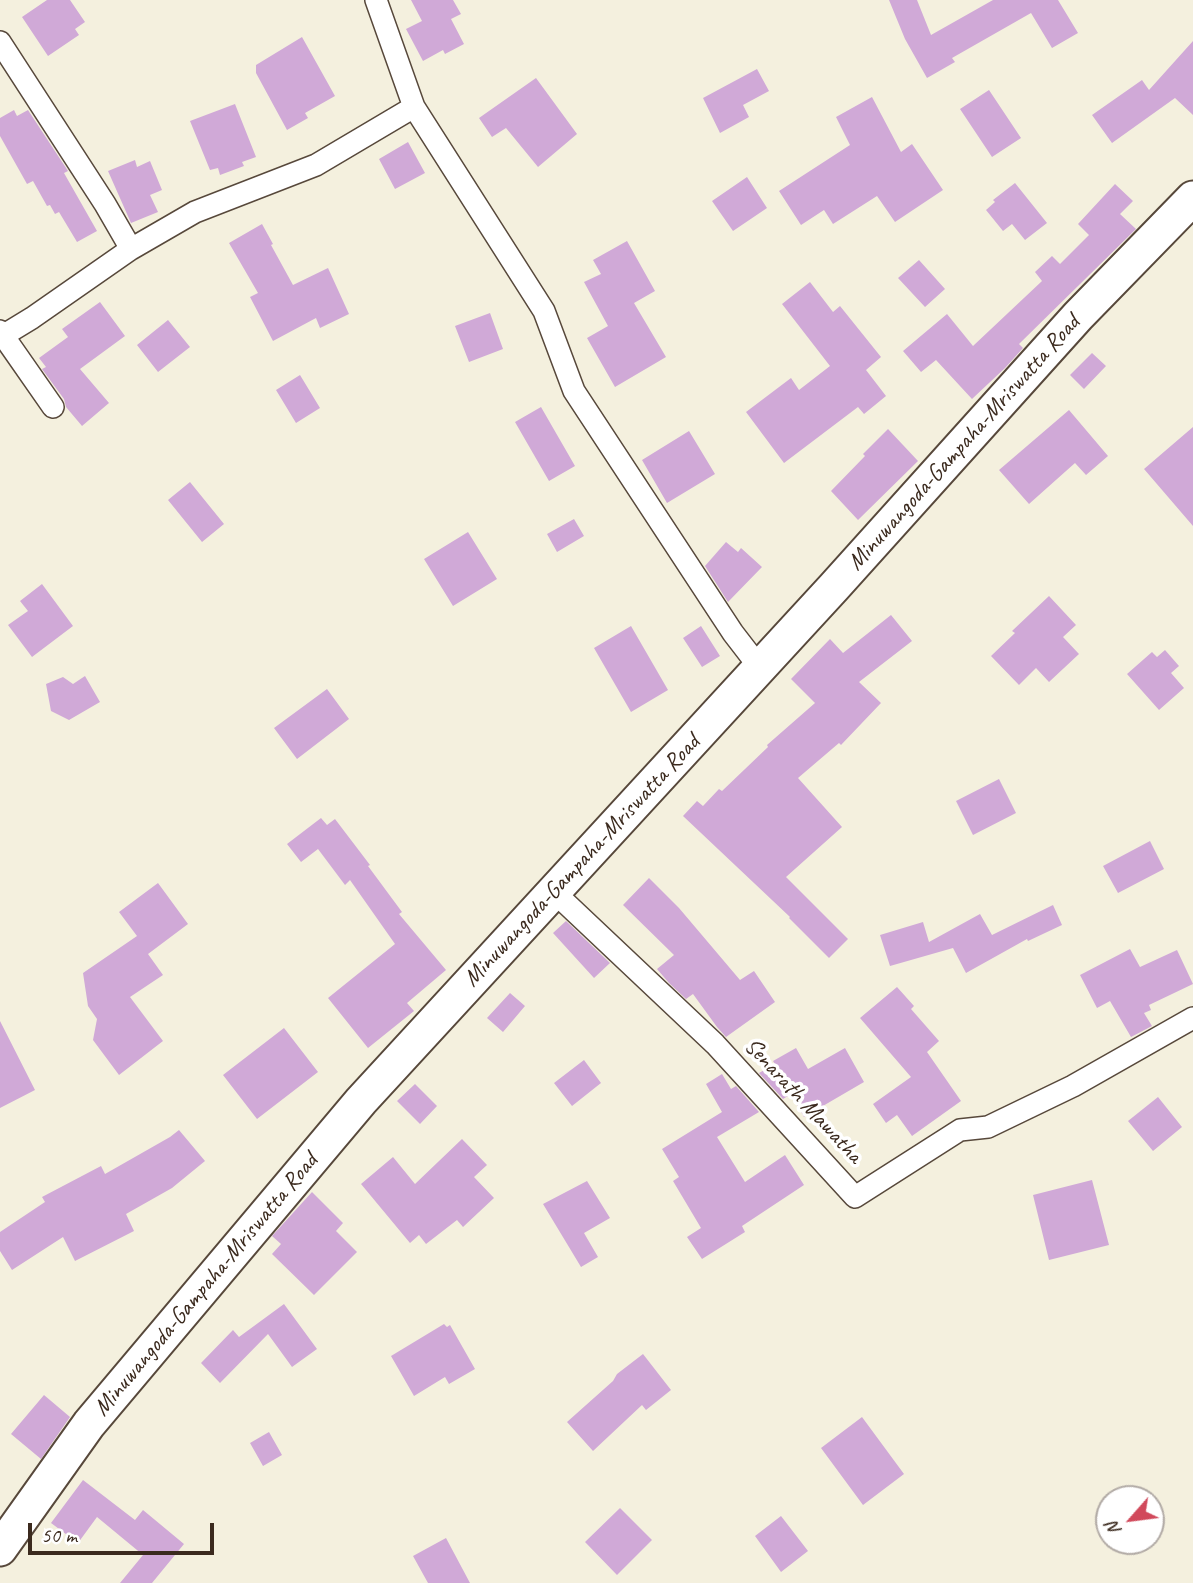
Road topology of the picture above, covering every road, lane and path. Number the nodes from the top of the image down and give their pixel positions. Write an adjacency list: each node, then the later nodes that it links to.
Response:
1 (376, 0): 3 (street)
2 (0, 42): 5 (street)
3 (414, 107): 5 (street); 8 (street)
4 (1193, 198): 8 (main road, Minuwangoda-Gampaha-Mriswatta Road)
5 (131, 249): 6 (street)
6 (2, 333): 7 (street)
7 (53, 407)
8 (760, 668): 9 (main road, Minuwangoda-Gampaha-Mriswatta Road)
9 (554, 892): 10 (street, Senarath Mawatha); 11 (main road, Minuwangoda-Gampaha-Mriswatta Road)
10 (1193, 1018)
11 (0, 1549)

